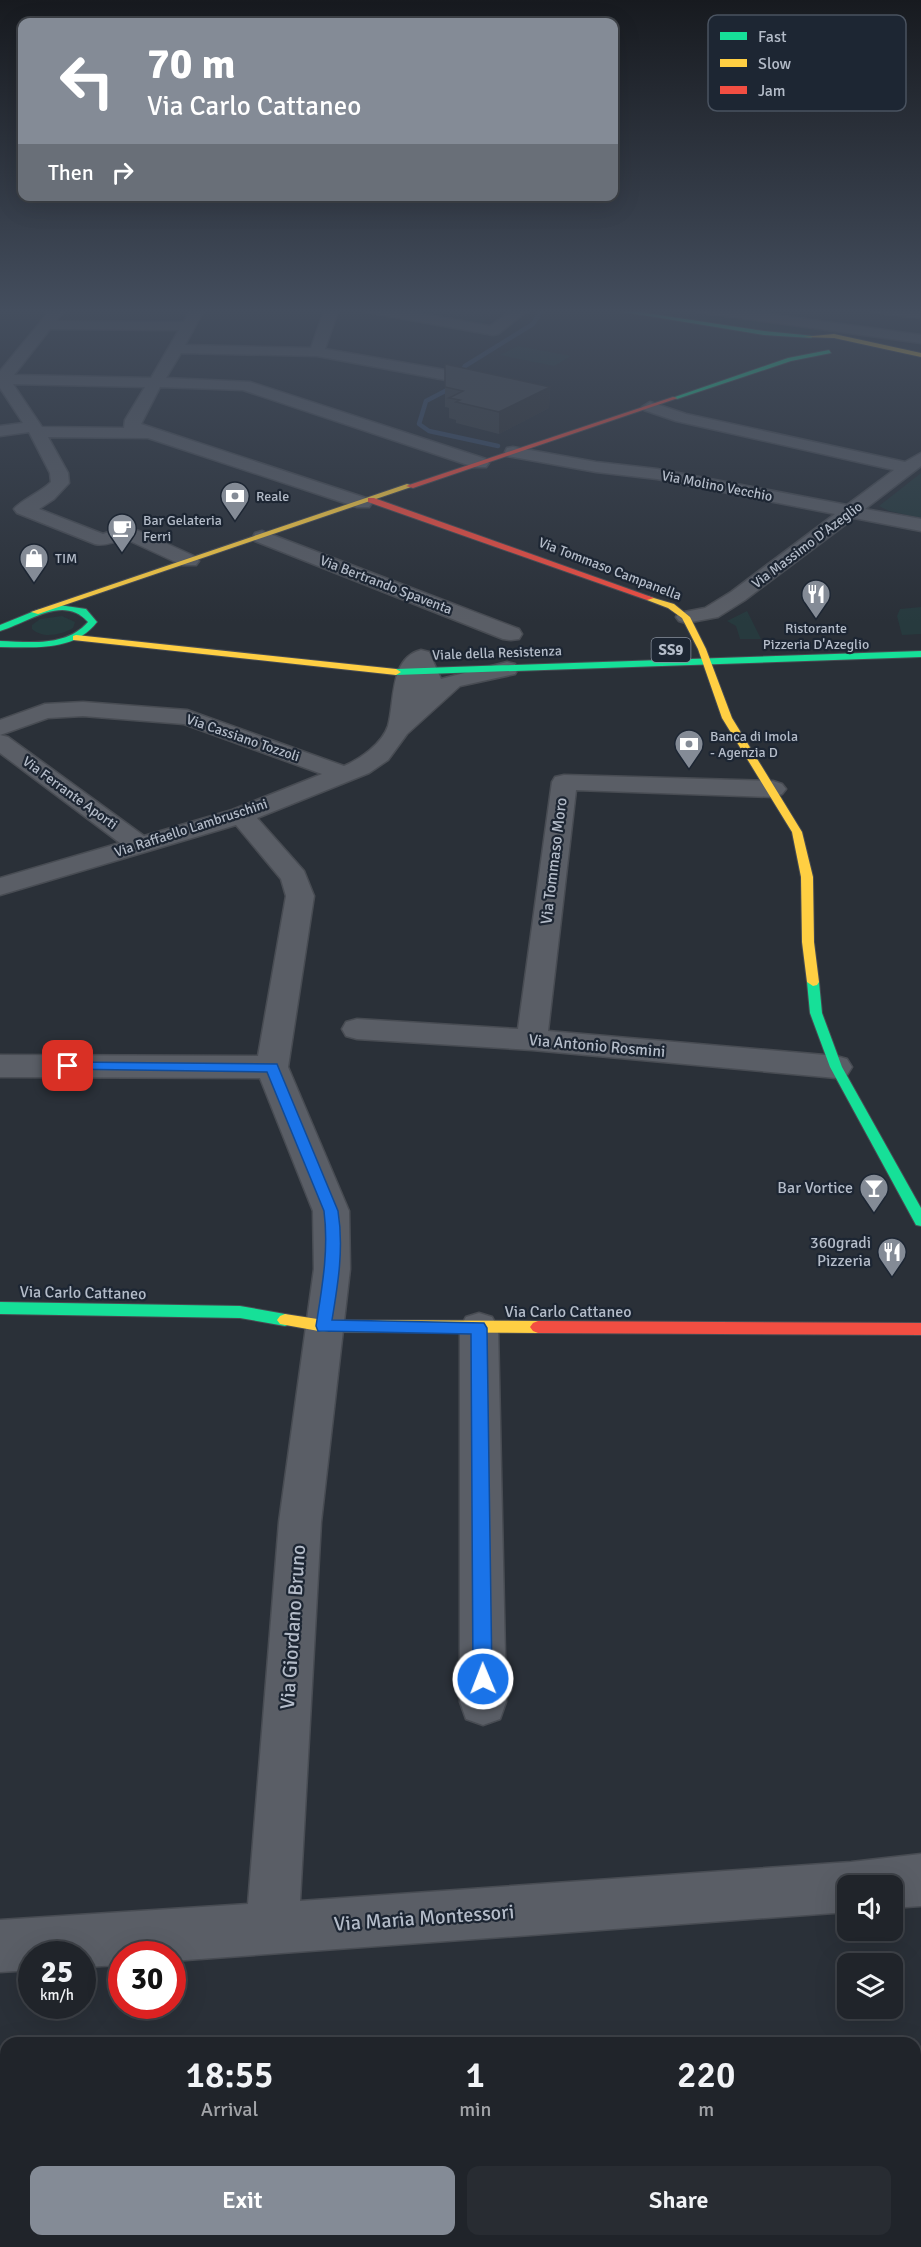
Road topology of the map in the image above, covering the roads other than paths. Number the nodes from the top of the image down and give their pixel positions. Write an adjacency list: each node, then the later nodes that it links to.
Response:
1 (24, 413): 6 (street)
2 (137, 413): 8 (street)
3 (329, 413): 10 (street)
4 (632, 413): 9 (street)
5 (667, 413): 11 (street)
6 (34, 429): 7 (street); 8 (street); 16 (street)
7 (0, 431)
8 (147, 433): 12 (street)
9 (513, 452): 10 (street); 13 (street, Via Molino Vecchio)
10 (480, 463): 12 (street)
11 (915, 463): 13 (street, Via Massimo D'Azeglio)
12 (367, 502): 15 (street); 19 (street, Via Tommaso Campanella)
13 (849, 512): 14 (street, Via Molino Vecchio); 19 (street, Via Massimo D'Azeglio)
14 (921, 525)
15 (262, 537): 16 (street); 23 (street, Via Bertrando Spaventa)
16 (189, 561): 17 (street)
17 (125, 582): 18 (street); 20 (street)
18 (35, 612): 20 (street); 21 (street)
19 (686, 617): 29 (street, Via Tommaso Campanella)
20 (90, 620): 24 (street); 30 (street)
21 (15, 624): 22 (street); 26 (street)
22 (0, 628)
23 (511, 634)
24 (76, 638): 26 (street); 31 (street, Viale della Resistenza / SS9)
25 (921, 642): 29 (street, Viale della Resistenza / SS9)
26 (42, 643): 27 (street)
27 (0, 644)
28 (921, 654): 29 (street, Viale della Resistenza / SS9)
29 (705, 655): 31 (street, Viale della Resistenza / SS9); 32 (street, Viale della Resistenza / SS9); 38 (street, Via Tommaso Campanella)
30 (376, 656)
31 (415, 665): 32 (street, Viale della Resistenza / SS9); 33 (street); 35 (street, Via Raffaello Lambruschini)
32 (507, 669): 33 (street, Via Raffaello Lambruschini)
33 (427, 704): 35 (street, Via Raffaello Lambruschini)
34 (0, 728): 37 (street, Via Cassiano Tozzoli)
35 (399, 729): 37 (street, Via Raffaello Lambruschini)
36 (0, 742): 40 (street, Via Ferrante Aporti)
37 (344, 774): 39 (street, Via Raffaello Lambruschini)
38 (773, 789): 43 (street, Via Tommaso Moro); 46 (street, Via Tommaso Campanella)
39 (241, 815): 40 (street, Via Raffaello Lambruschini); 45 (street)
40 (140, 845): 41 (street, Via Raffaello Lambruschini)
41 (0, 887)
42 (357, 1029): 43 (street, Via Antonio Rosmini)
43 (532, 1040): 46 (street, Via Antonio Rosmini)
44 (0, 1065): 45 (street)
45 (272, 1067): 51 (street, Via Giordano Bruno)
46 (836, 1067): 47 (street, Via Tommaso Campanella)
47 (889, 1162): 48 (street, Via Tommaso Campanella); 49 (street, Via Tommaso Campanella)
48 (921, 1192)
49 (921, 1221)
50 (0, 1308): 51 (street, Via Carlo Cattaneo)
51 (324, 1326): 52 (street, Via Carlo Cattaneo); 58 (street, Via Giordano Bruno)
52 (479, 1328): 53 (street, Via Carlo Cattaneo); 54 (street)
53 (921, 1329)
54 (483, 1702)
55 (921, 1880): 56 (street)
56 (903, 1882)
57 (837, 1887): 58 (street, Via Maria Montessori)
58 (272, 1929): 59 (street, Via Maria Montessori)
59 (0, 1946)

